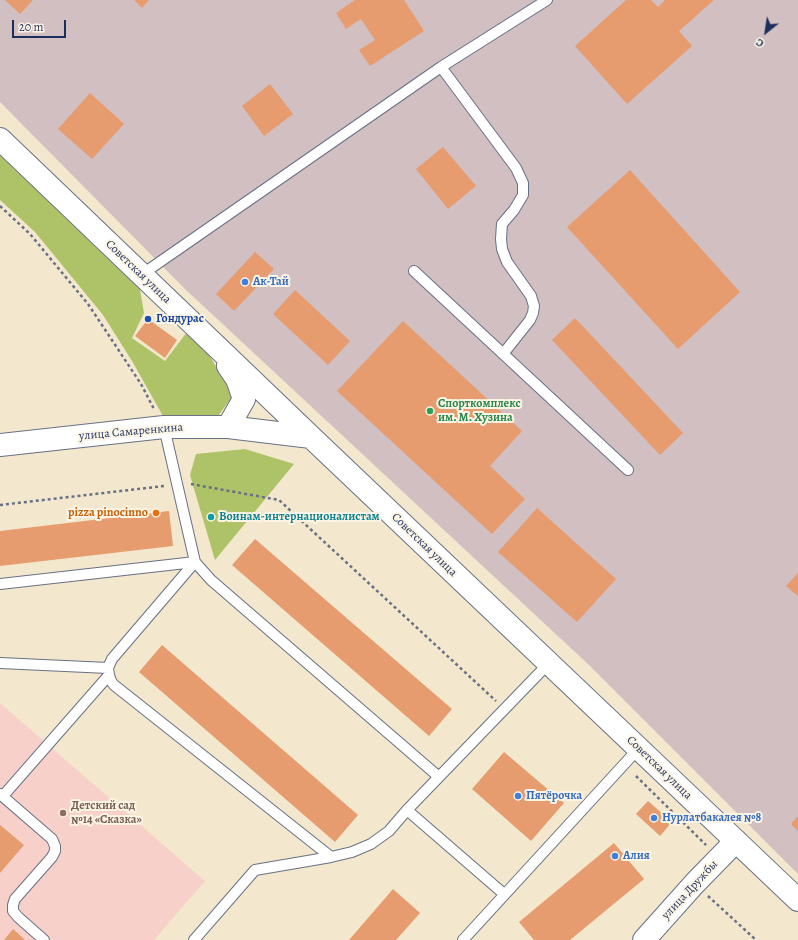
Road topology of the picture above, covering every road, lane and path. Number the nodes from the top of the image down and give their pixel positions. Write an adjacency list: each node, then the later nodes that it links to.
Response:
1 (547, 0): 2 (lane)
2 (441, 67): 6 (lane); 8 (lane)
3 (0, 139): 6 (main road, Советская улица)
4 (0, 206): 9 (path)
5 (414, 271): 8 (lane)
6 (141, 275): 7 (main road, Советская улица)
7 (206, 337): 10 (main road); 11 (main road, Советская улица)
8 (504, 354): 13 (lane)
9 (164, 427): 10 (main road, улица Самаренкина); 12 (main road, улица Самаренкина); 14 (lane)
10 (228, 427): 11 (main road, улица Самаренкина)
11 (311, 437): 19 (main road, Советская улица)
12 (0, 445)
13 (628, 470)
14 (176, 485): 15 (path); 16 (lane); 21 (path)
15 (0, 505)
16 (195, 562): 17 (lane); 20 (lane); 23 (lane)
17 (0, 584)
18 (0, 663): 20 (lane)
19 (549, 663): 21 (lane); 22 (main road, Советская улица)
20 (108, 671): 24 (lane); 27 (lane)
21 (505, 709): 23 (lane)
22 (639, 748): 26 (main road, Советская улица); 29 (lane)
23 (439, 777): 25 (lane)
24 (2, 795): 31 (lane)
25 (407, 810): 27 (lane); 29 (lane)
26 (736, 841): 28 (main road, улица Дружбы); 30 (main road, Советская улица)
27 (331, 857): 32 (lane)
28 (695, 883): 34 (main road, улица Дружбы); 35 (path)
29 (504, 894): 33 (lane)
30 (798, 900)
31 (44, 940)
32 (194, 940)
33 (463, 940)
34 (644, 940)
35 (756, 940)

